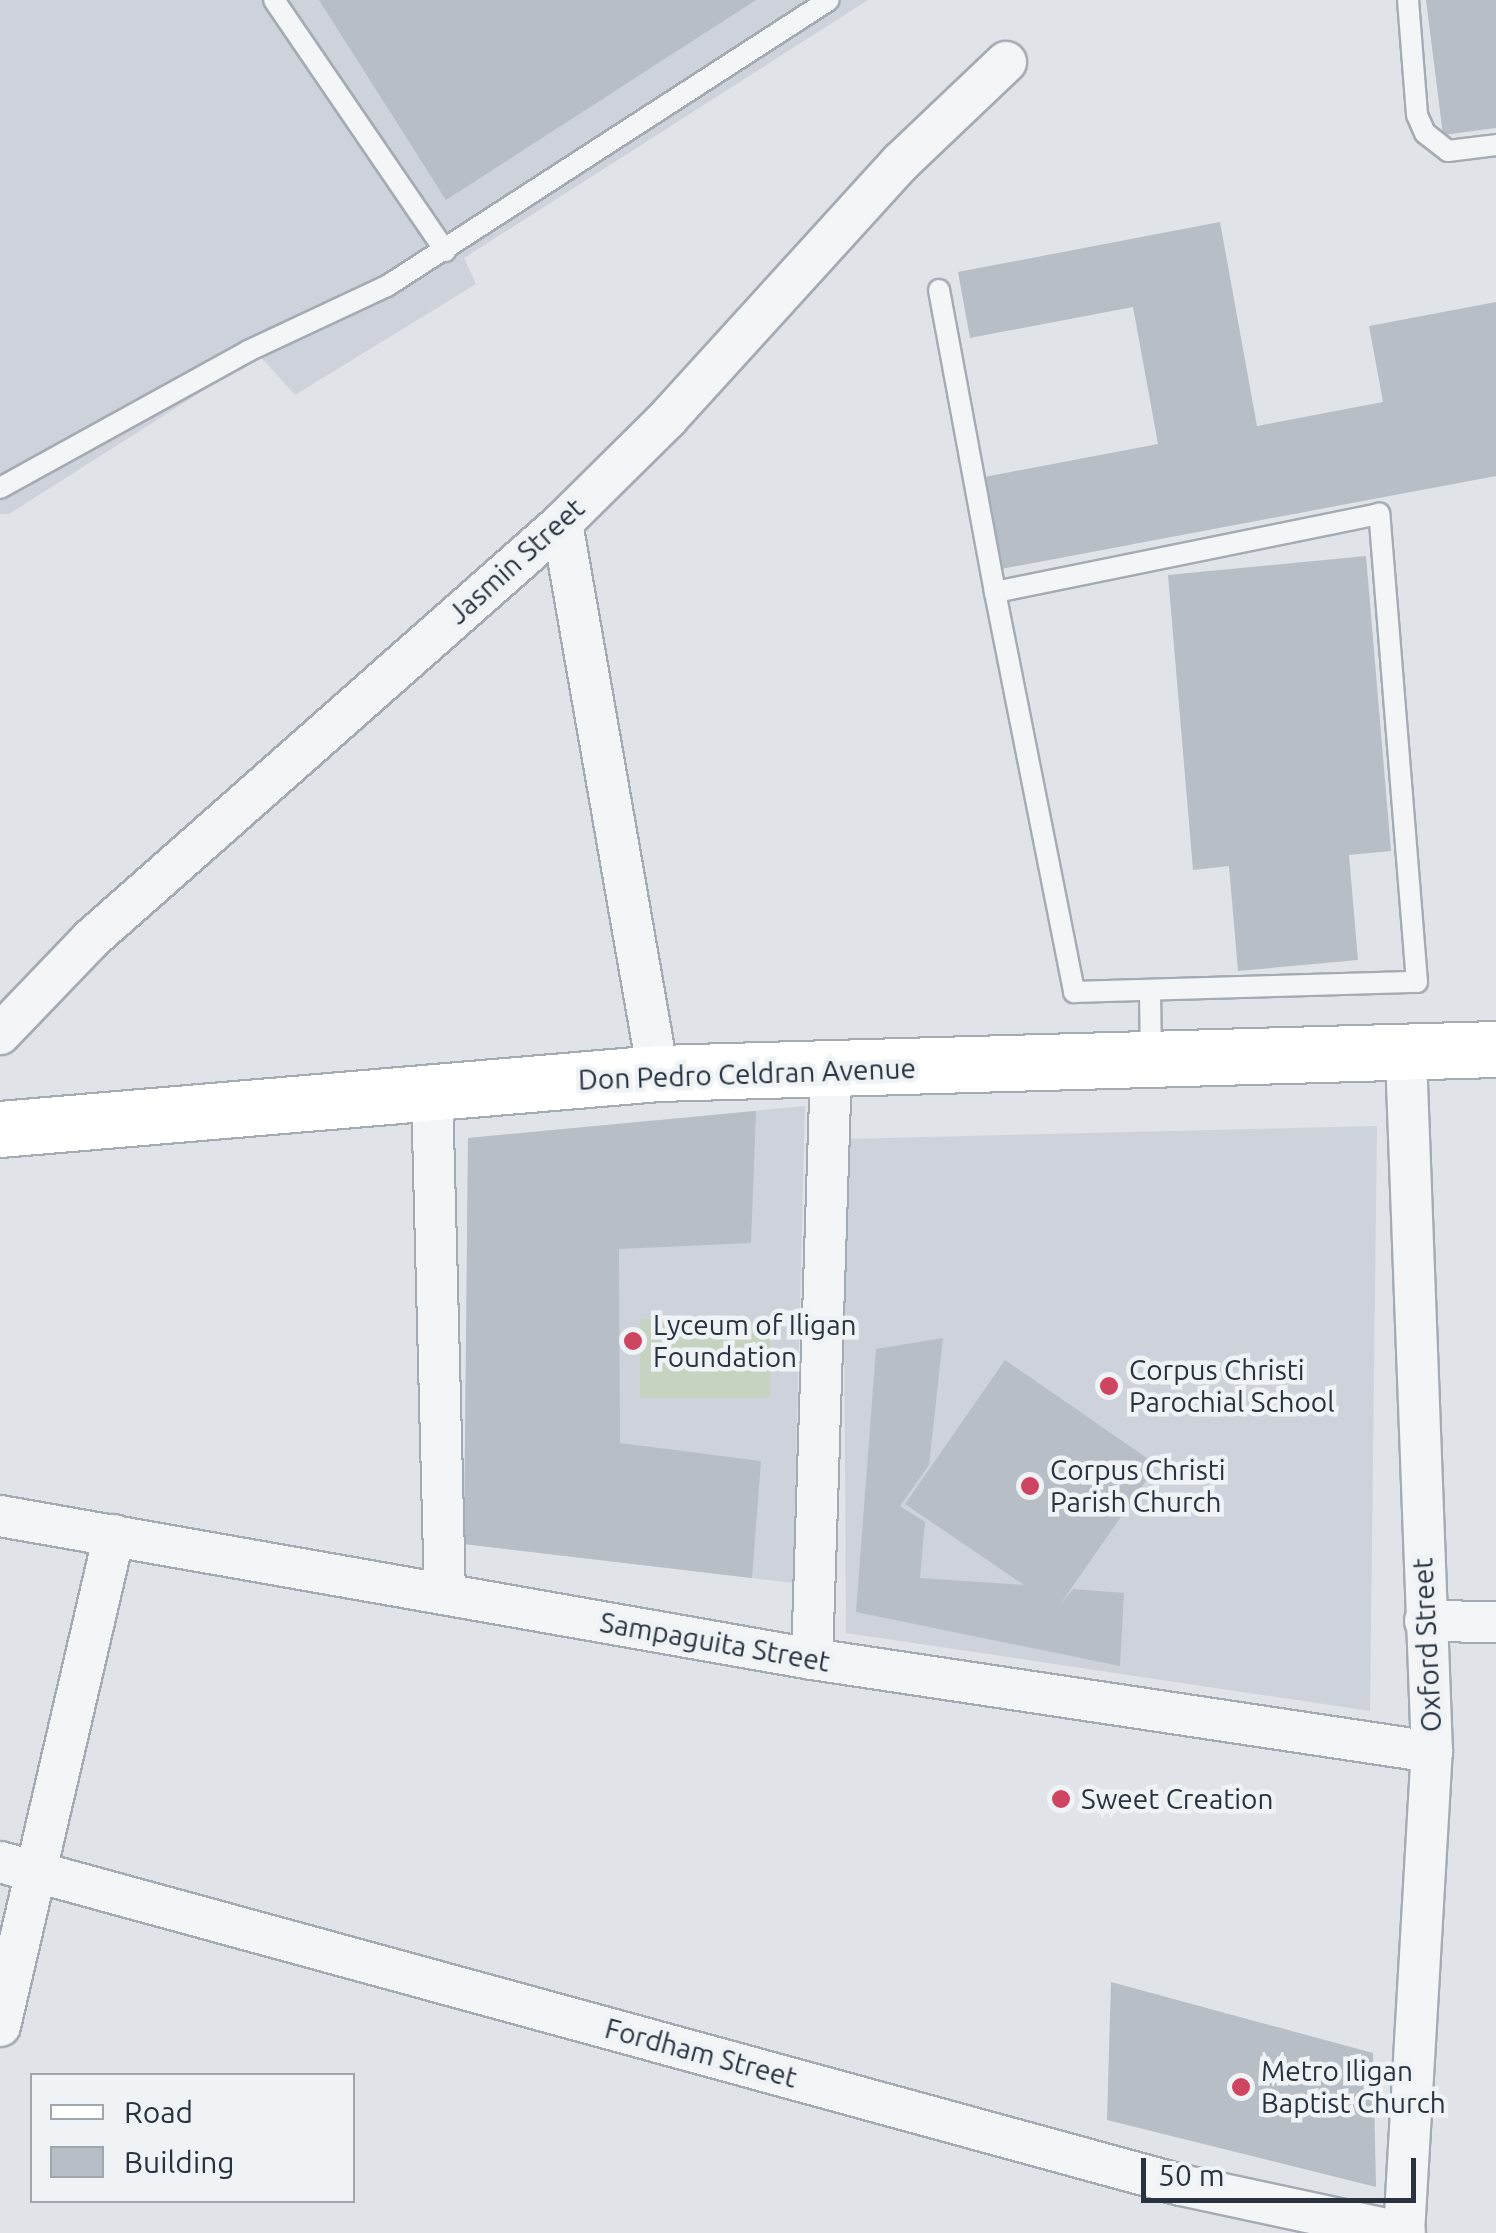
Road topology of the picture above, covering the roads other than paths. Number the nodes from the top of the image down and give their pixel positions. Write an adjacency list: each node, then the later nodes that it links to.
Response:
1 (274, 0): 6 (lane)
2 (830, 0): 6 (lane)
3 (1408, 0): 5 (lane)
4 (1006, 62): 9 (street, Jasmin Street)
5 (1496, 145)
6 (445, 250): 8 (lane)
7 (939, 290): 10 (lane)
8 (0, 488)
9 (562, 523): 12 (street, Jasmin Street); 17 (street)
10 (995, 592): 11 (lane); 11 (lane)
11 (1150, 990): 15 (lane)
12 (0, 1034)
13 (1496, 1049): 14 (main road, Don Pedro Celdran Avenue)
14 (1406, 1056): 15 (main road, Don Pedro Celdran Avenue); 23 (street, Oxford Street)
15 (1152, 1061): 16 (main road, Don Pedro Celdran Avenue)
16 (831, 1068): 17 (main road, Don Pedro Celdran Avenue); 25 (street)
17 (658, 1074): 18 (main road, Don Pedro Celdran Avenue)
18 (432, 1092): 19 (main road, Don Pedro Celdran Avenue); 22 (street)
19 (0, 1128)
20 (0, 1516): 21 (street, Sampaguita Street)
21 (114, 1535): 22 (street, Sampaguita Street); 27 (street)
22 (446, 1594): 25 (street, Sampaguita Street)
23 (1424, 1621): 24 (street); 26 (street, Oxford Street)
24 (1496, 1622)
25 (812, 1660): 26 (street, Sampaguita Street)
26 (1432, 1752): 29 (street, Oxford Street)
27 (18, 1866): 28 (street); 29 (street, Fordham Street)
28 (0, 2026)
29 (1404, 2233)

